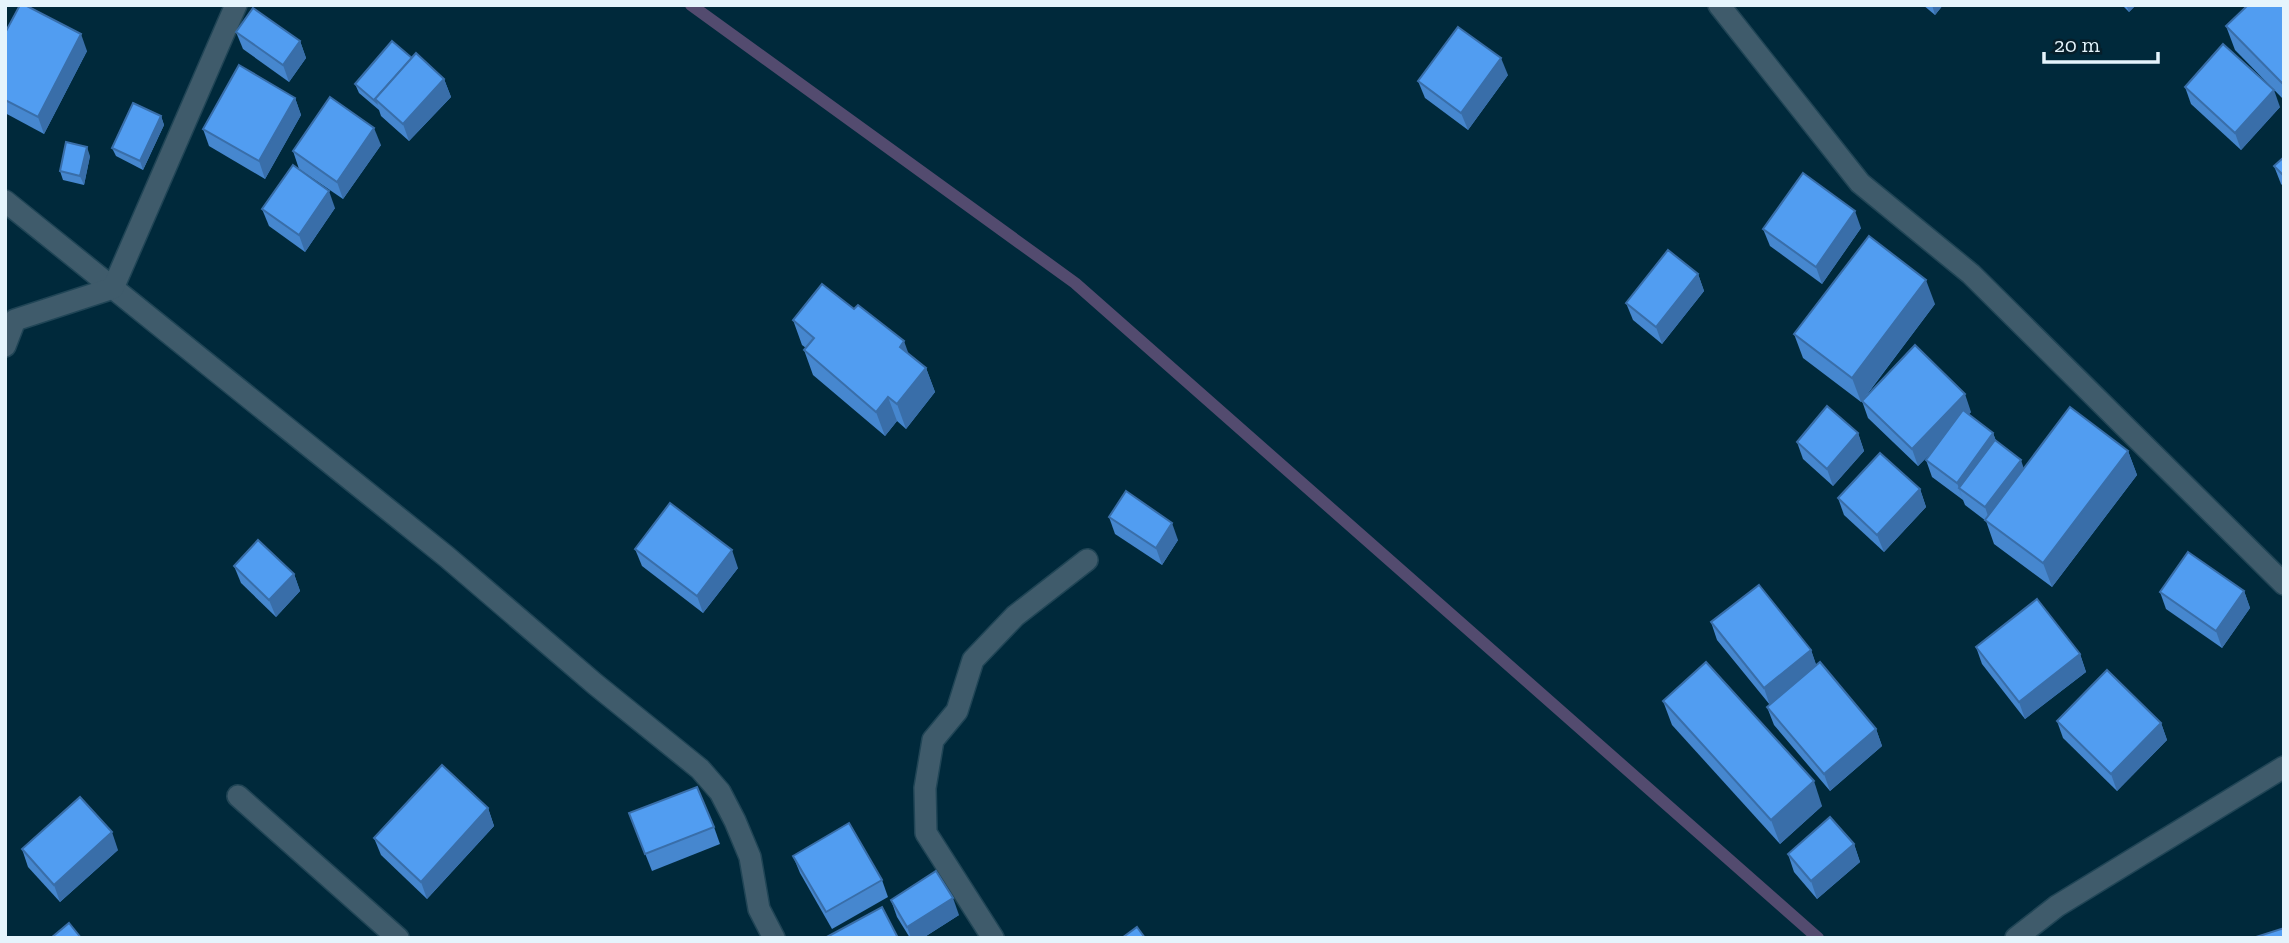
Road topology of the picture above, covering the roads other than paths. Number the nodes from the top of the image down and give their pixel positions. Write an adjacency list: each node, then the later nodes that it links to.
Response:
1 (236, 5): 4 (street)
2 (1719, 5): 7 (street)
3 (5, 201): 4 (street)
4 (113, 288): 5 (street); 11 (street)
5 (5, 346)
6 (1087, 560): 12 (street)
7 (2284, 584)
8 (2284, 766): 13 (street)
9 (238, 796): 10 (street)
10 (397, 938)
11 (774, 938)
12 (993, 938)
13 (2016, 938)

